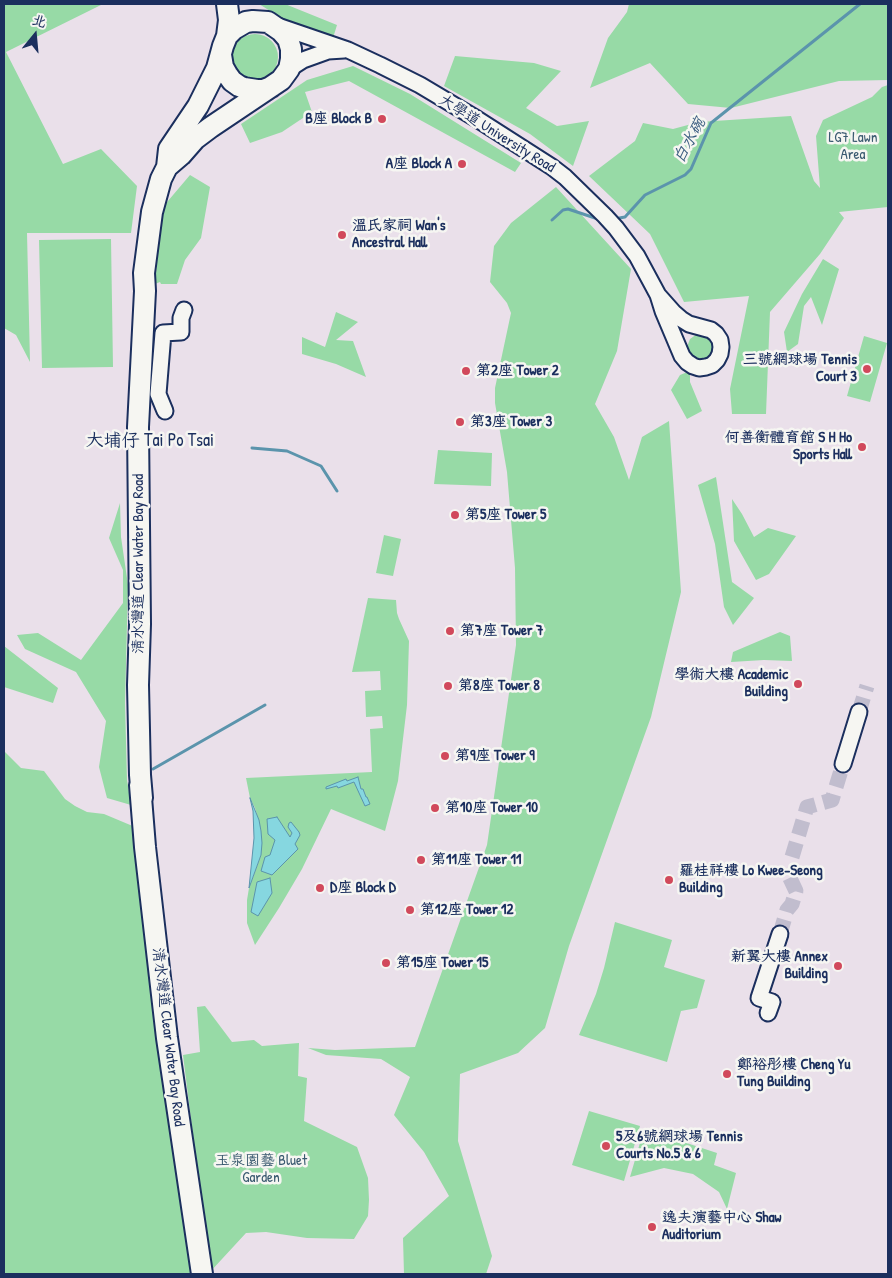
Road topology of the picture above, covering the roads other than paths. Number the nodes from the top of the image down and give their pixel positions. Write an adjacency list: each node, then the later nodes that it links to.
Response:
1 (227, 4): 4 (main road, 清水灣道 Clear Water Bay Road)
2 (250, 4): 3 (main road)
3 (268, 23): 4 (main road); 5 (street, 大學道 University Road); 6 (main road)
4 (224, 46): 7 (main road, 清水灣道 Clear Water Bay Road); 8 (main road, 清水灣道 Clear Water Bay Road)
5 (348, 50): 6 (street); 9 (street, 大學道 University Road)
6 (289, 69): 7 (main road, 清水灣道 Clear Water Bay Road)
7 (276, 85): 8 (main road, 清水灣道 Clear Water Bay Road)
8 (167, 168): 18 (main road, 清水灣道 Clear Water Bay Road)
9 (658, 295): 11 (street, 大學道 University Road); 12 (street, 大學道 University Road)
10 (184, 310): 13 (street)
11 (704, 327): 12 (street); 12 (street, 大學道 University Road)
12 (680, 349)
13 (165, 410)
14 (859, 712): 15 (street)
15 (843, 764)
16 (780, 934): 17 (street)
17 (768, 1014)
18 (202, 1274)

